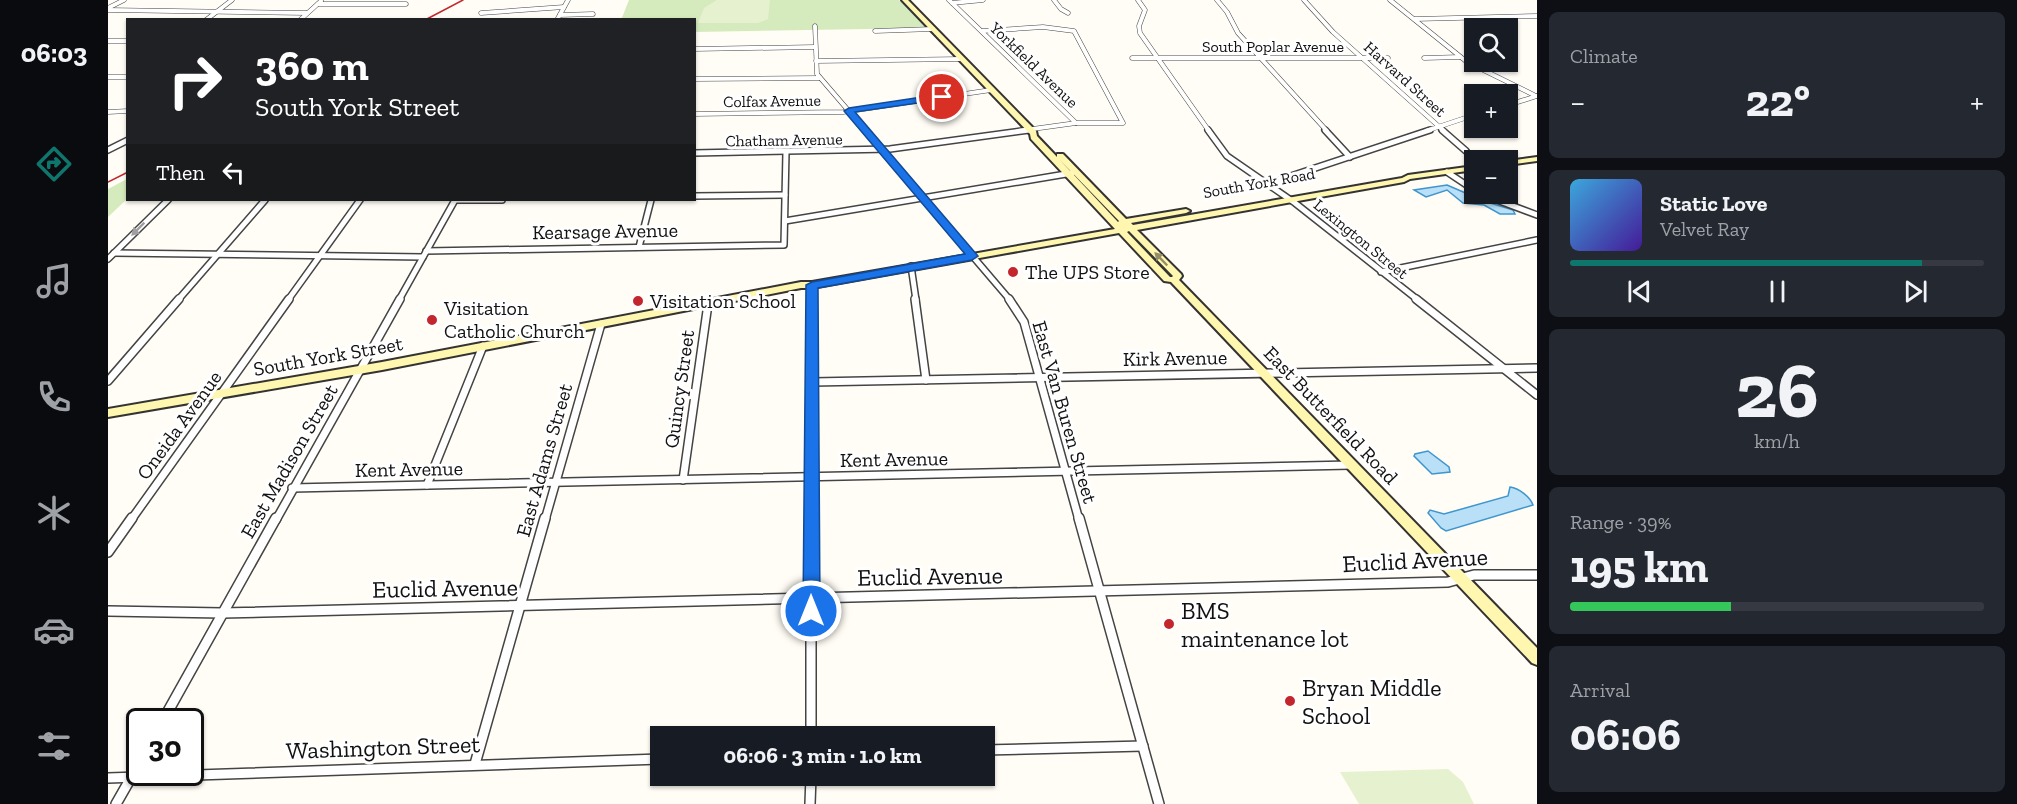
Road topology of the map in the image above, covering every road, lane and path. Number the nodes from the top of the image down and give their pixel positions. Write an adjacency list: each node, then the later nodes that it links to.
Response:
1 (123, 0): 15 (street)
2 (232, 0): 16 (street)
3 (568, 0): 14 (street)
4 (905, 0): 28 (main road, East Butterfield Road)
5 (983, 0): 11 (street)
6 (1054, 0): 19 (street)
7 (1138, 0): 38 (street, Lexington Street)
8 (1217, 0): 39 (street)
9 (1304, 0): 40 (street, Harvard Street)
10 (1390, 0): 26 (street)
11 (951, 1): 30 (street, Yorkfield Avenue)
12 (320, 2): 13 (street); 17 (street)
13 (406, 4)
14 (564, 7): 18 (street); 21 (street)
15 (108, 9): 16 (street)
16 (216, 12): 17 (street); 23 (street)
17 (307, 13): 24 (street)
18 (481, 13)
19 (1068, 13)
20 (593, 14): 21 (street)
21 (560, 15): 25 (street)
22 (1537, 16): 26 (street)
23 (208, 18)
24 (302, 18)
25 (558, 18)
26 (1415, 19): 35 (street)
27 (815, 26): 33 (street, East Van Buren Street)
28 (933, 29): 29 (street); 36 (main road, East Butterfield Road)
29 (875, 31)
30 (982, 32): 56 (street, Yorkfield Avenue); 56 (street, Chatham Avenue)
31 (108, 41): 32 (street)
32 (126, 41)
33 (815, 47): 34 (street); 43 (street, East Van Buren Street)
34 (696, 49)
35 (1460, 57): 42 (street); 49 (street)
36 (961, 58): 43 (street); 48 (main road, East Butterfield Road)
37 (1132, 58): 38 (street, South Poplar Avenue)
38 (1158, 58): 39 (street, South Poplar Avenue); 72 (street, Lexington Street)
39 (1260, 58): 40 (street, South Poplar Avenue); 65 (street)
40 (1361, 58): 41 (street, South Poplar Avenue); 57 (street, Harvard Street)
41 (1388, 58)
42 (1424, 58)
43 (816, 61): 46 (street, East Van Buren Street)
44 (108, 77): 45 (street)
45 (126, 77)
46 (820, 78): 47 (street); 52 (street, East Van Buren Street)
47 (696, 79)
48 (991, 90): 52 (street, Colfax Avenue); 58 (main road, East Butterfield Road)
49 (1537, 96): 50 (street)
50 (1518, 102)
51 (126, 111): 53 (street)
52 (849, 111): 54 (street, Colfax Avenue); 61 (street, East Van Buren Street)
53 (108, 112)
54 (696, 114)
55 (1464, 118): 57 (street, South York Road)
56 (1076, 123): 58 (street, Chatham Avenue)
57 (1439, 127): 62 (street, Harvard Street); 65 (street, South York Road)
58 (1031, 131): 61 (street, Chatham Avenue); 70 (main road, East Butterfield Road)
59 (126, 141): 60 (street)
60 (108, 150)
61 (882, 150): 63 (street, Chatham Avenue); 76 (street, East Van Buren Street)
62 (1465, 150)
63 (786, 152): 64 (street, Chatham Avenue); 73 (street)
64 (696, 153)
65 (1350, 156): 72 (street, South York Road)
66 (1537, 159): 67 (main road)
67 (1518, 162)
68 (1464, 169): 69 (main road, South York Road)
69 (1447, 172): 71 (street); 75 (main road, South York Road)
70 (1072, 173): 76 (street); 83 (main road, East Butterfield Road); 88 (main road, East Butterfield Road)
71 (1464, 183)
72 (1267, 184): 75 (street, Lexington Street)
73 (785, 195): 74 (street); 85 (street)
74 (696, 196)
75 (1286, 196): 87 (main road, South York Road); 88 (main road, South York Road); 99 (street, Lexington Street)
76 (923, 198): 85 (street); 95 (street, East Van Buren Street)
77 (167, 201): 92 (street, one-way to 92)
78 (263, 201): 93 (street)
79 (359, 201): 96 (street, Oneida Avenue)
80 (454, 201): 94 (street, East Madison Street)
81 (651, 201): 91 (street)
82 (1508, 204): 84 (street)
83 (1102, 210): 86 (main road); 88 (main road, East Butterfield Road)
84 (1537, 215)
85 (785, 221): 91 (street, Kearsage Avenue)
86 (1098, 224): 88 (main road, South York Street); 95 (main road, South York Street)
87 (1147, 225): 88 (main road, South York Road); 90 (main road)
88 (1123, 226): 90 (main road, East Butterfield Road); 95 (main road, South York Street); 100 (main road, East Butterfield Road)
89 (1537, 240): 99 (street)
90 (1145, 242): 100 (main road, East Butterfield Road, one-way to 90)
91 (639, 247): 94 (street, Kearsage Avenue)
92 (114, 253): 93 (street, Kearsage Avenue); 97 (street)
93 (218, 254): 96 (street, Kearsage Avenue); 112 (street)
94 (425, 254): 96 (street, Kearsage Avenue); 107 (street, East Madison Street)
95 (970, 254): 98 (main road, South York Street); 101 (main road, South York Street); 110 (street, East Van Buren Street)
96 (320, 256): 114 (street, Oneida Avenue)
97 (108, 259)
98 (911, 267): 102 (main road, South York Street); 111 (street)
99 (1381, 272): 108 (street, Lexington Street)
100 (1174, 280): 109 (main road, East Butterfield Road)
101 (801, 285): 102 (main road, South York Street); 103 (main road, South York Street)
102 (812, 285): 113 (street)
103 (708, 304): 104 (main road, South York Street); 120 (street, Quincy Street)
104 (601, 324): 105 (main road, South York Street); 121 (street, East Adams Street)
105 (483, 346): 107 (main road, South York Street); 122 (street)
106 (1537, 368): 108 (street, Kirk Avenue)
107 (359, 369): 114 (main road, South York Street); 123 (street, East Madison Street)
108 (1503, 369): 109 (street, Kirk Avenue); 115 (street, Lexington Street)
109 (1264, 373): 110 (street, Kirk Avenue); 117 (main road, East Butterfield Road)
110 (1040, 377): 111 (street, Kirk Avenue); 118 (street, East Van Buren Street)
111 (926, 380): 113 (street, Kirk Avenue)
112 (108, 381)
113 (813, 382): 119 (street)
114 (222, 393): 116 (main road, South York Street); 124 (street, Oneida Avenue)
115 (1537, 395)
116 (108, 413)
117 (1353, 465): 118 (street, Kent Avenue); 126 (main road, East Butterfield Road)
118 (1066, 471): 119 (street, Kent Avenue); 127 (street, East Van Buren Street)
119 (812, 477): 120 (street, Kent Avenue); 128 (street)
120 (683, 480): 121 (street, Kent Avenue)
121 (555, 482): 122 (street, Kent Avenue); 129 (street, East Adams Street)
122 (427, 485): 123 (street, Kent Avenue)
123 (292, 488): 131 (street, East Madison Street)
124 (108, 552)
125 (1537, 575): 126 (street, Euclid Avenue)
126 (1459, 577): 127 (street, Euclid Avenue); 132 (main road, East Butterfield Road)
127 (1099, 591): 128 (street, Euclid Avenue); 135 (street, East Van Buren Street)
128 (811, 598): 129 (street, Euclid Avenue); 134 (street)
129 (520, 606): 131 (street, Euclid Avenue); 138 (street, East Adams Street)
130 (108, 611): 131 (street, Euclid Avenue)
131 (222, 613): 133 (street, East Madison Street)
132 (1537, 658)
133 (170, 708)
134 (811, 726)
135 (1143, 746): 136 (street); 146 (street, East Van Buren Street)
136 (995, 750)
137 (650, 759): 138 (street, Washington Street)
138 (475, 764): 139 (street, Washington Street)
139 (204, 776)
140 (108, 778): 141 (street, Washington Street)
141 (126, 779)
142 (126, 786): 144 (street)
143 (811, 786): 145 (street)
144 (116, 804)
145 (810, 804)
146 (1159, 804)

